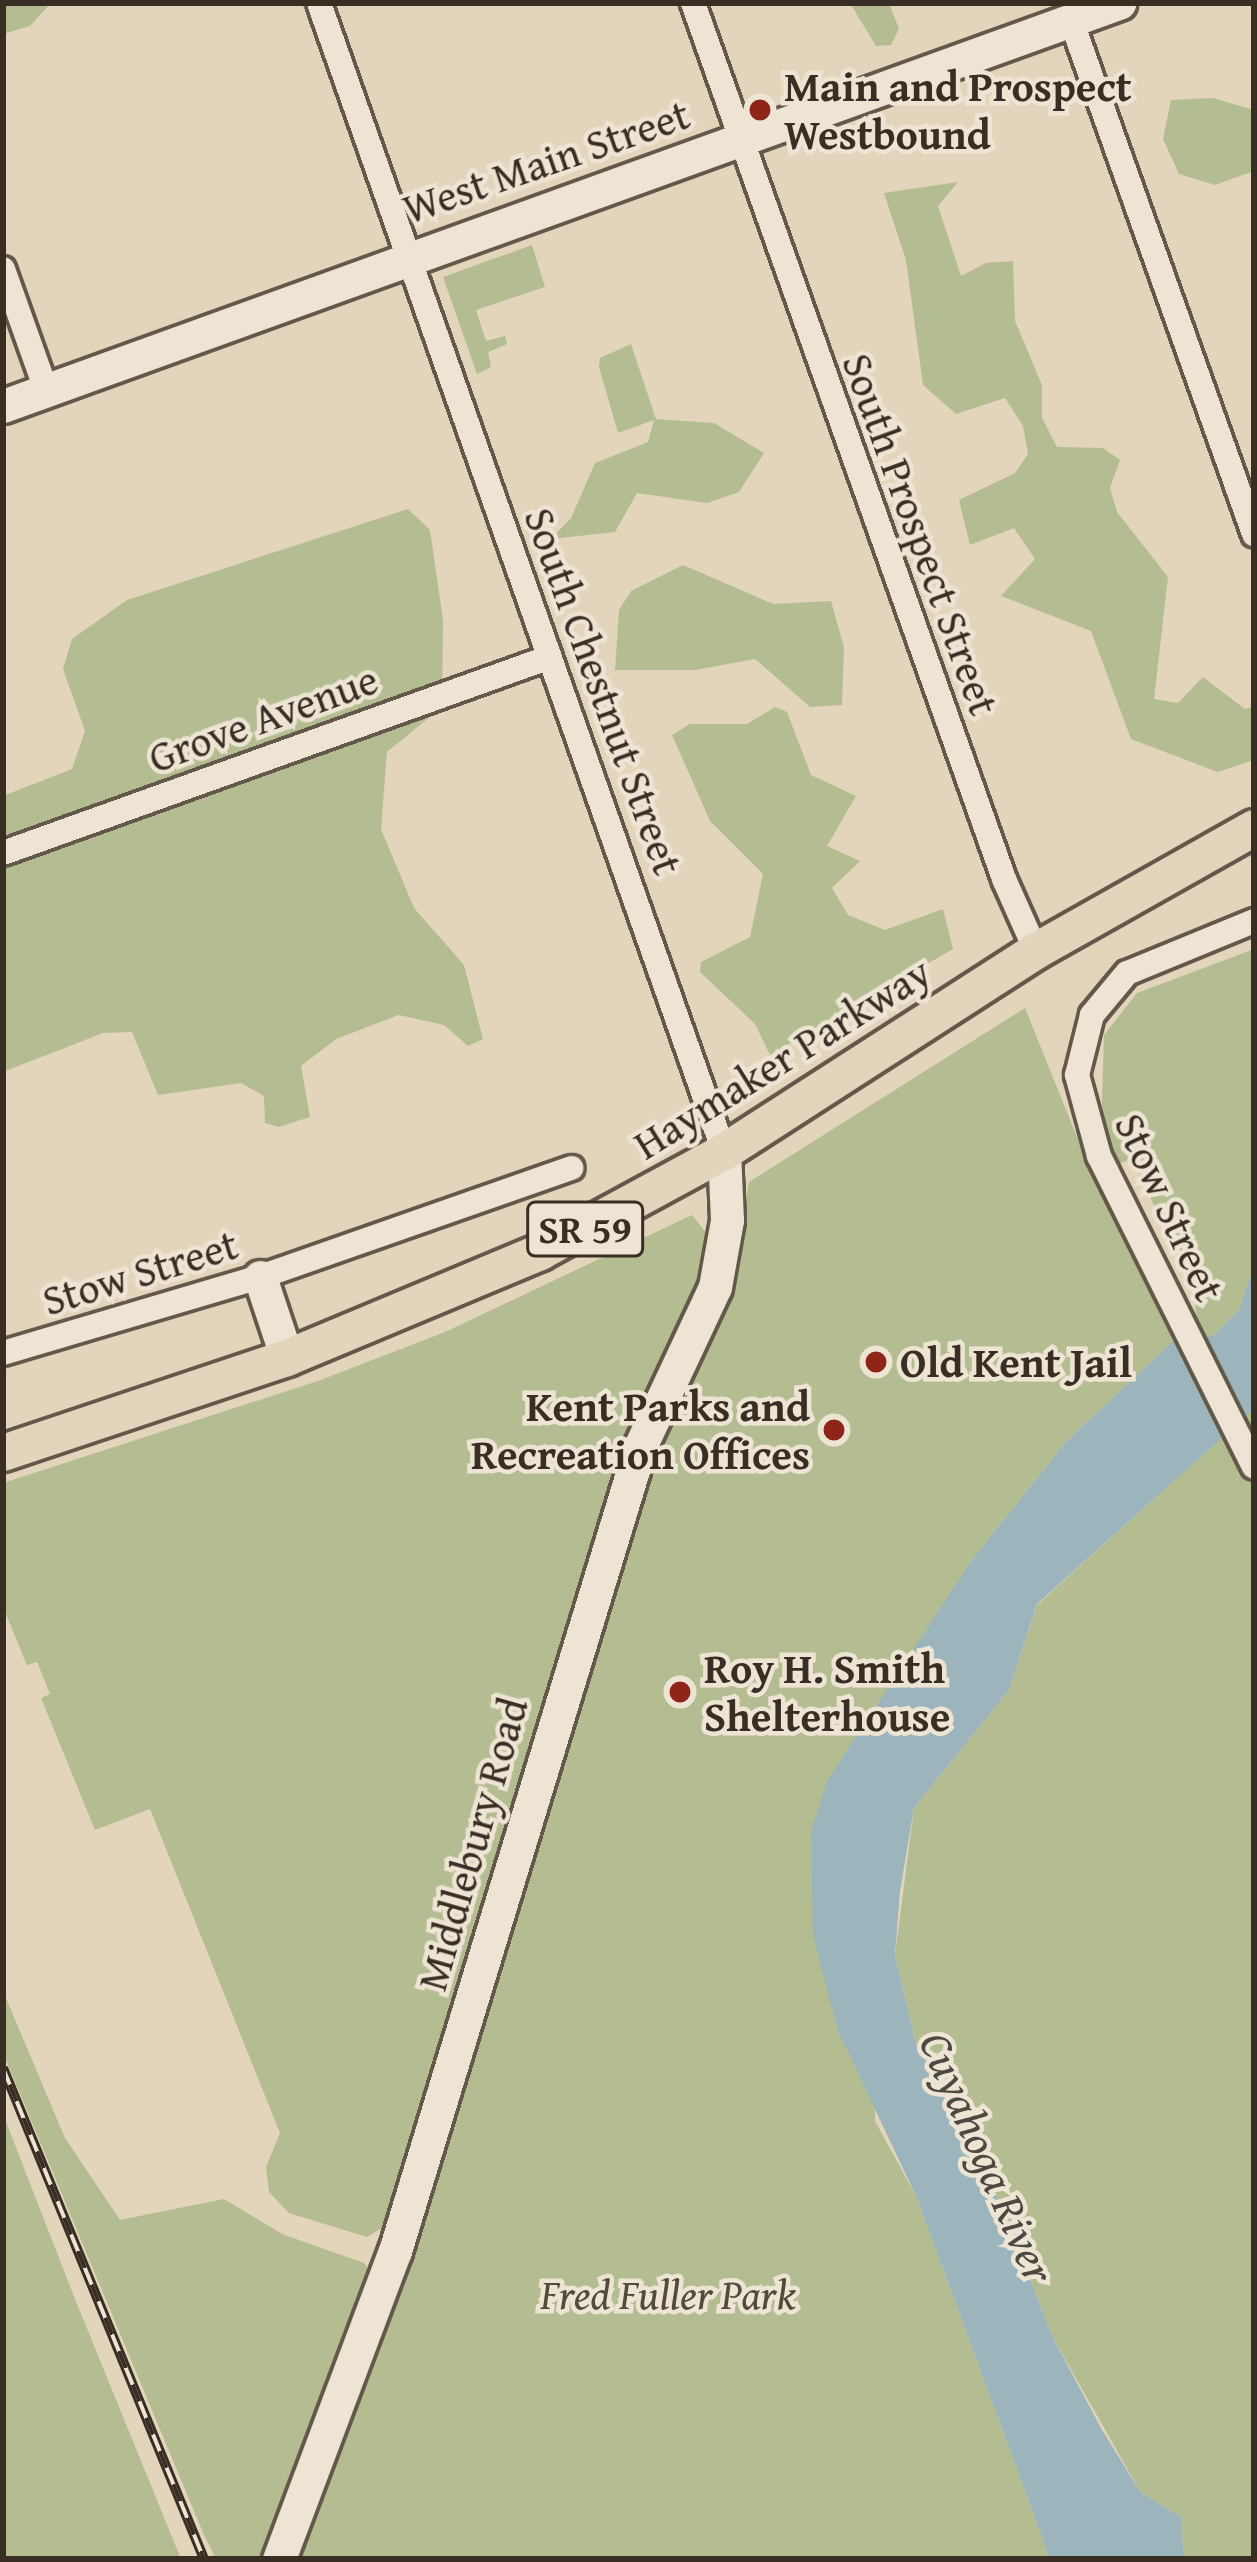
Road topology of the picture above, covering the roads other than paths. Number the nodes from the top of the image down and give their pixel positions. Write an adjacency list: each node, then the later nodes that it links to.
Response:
1 (319, 3): 5 (street, South Chestnut Street)
2 (693, 3): 4 (street, South Prospect Street)
3 (1091, 10): 4 (street, West Main Street); 9 (street)
4 (740, 140): 5 (street, West Main Street); 14 (street, South Prospect Street)
5 (408, 258): 7 (street, West Main Street); 10 (street, South Chestnut Street)
6 (3, 269): 7 (street)
7 (46, 390): 8 (street, West Main Street)
8 (3, 406)
9 (1254, 534)
10 (550, 657): 12 (street, Grove Avenue); 15 (street, South Chestnut Street)
11 (1254, 829): 14 (main road, Haymaker Parkway / SR 59)
12 (3, 854)
13 (1254, 921): 21 (street, Stow Street)
14 (1036, 951): 15 (main road, Haymaker Parkway / SR 59)
15 (724, 1153): 19 (main road, Haymaker Parkway / SR 59); 22 (street, Middlebury Road)
16 (572, 1168): 17 (street, Stow Street)
17 (260, 1277): 18 (street, Stow Street); 19 (street)
18 (3, 1353)
19 (287, 1358): 20 (main road, Haymaker Parkway / SR 59)
20 (3, 1453)
21 (1251, 1460)
22 (279, 2559)

